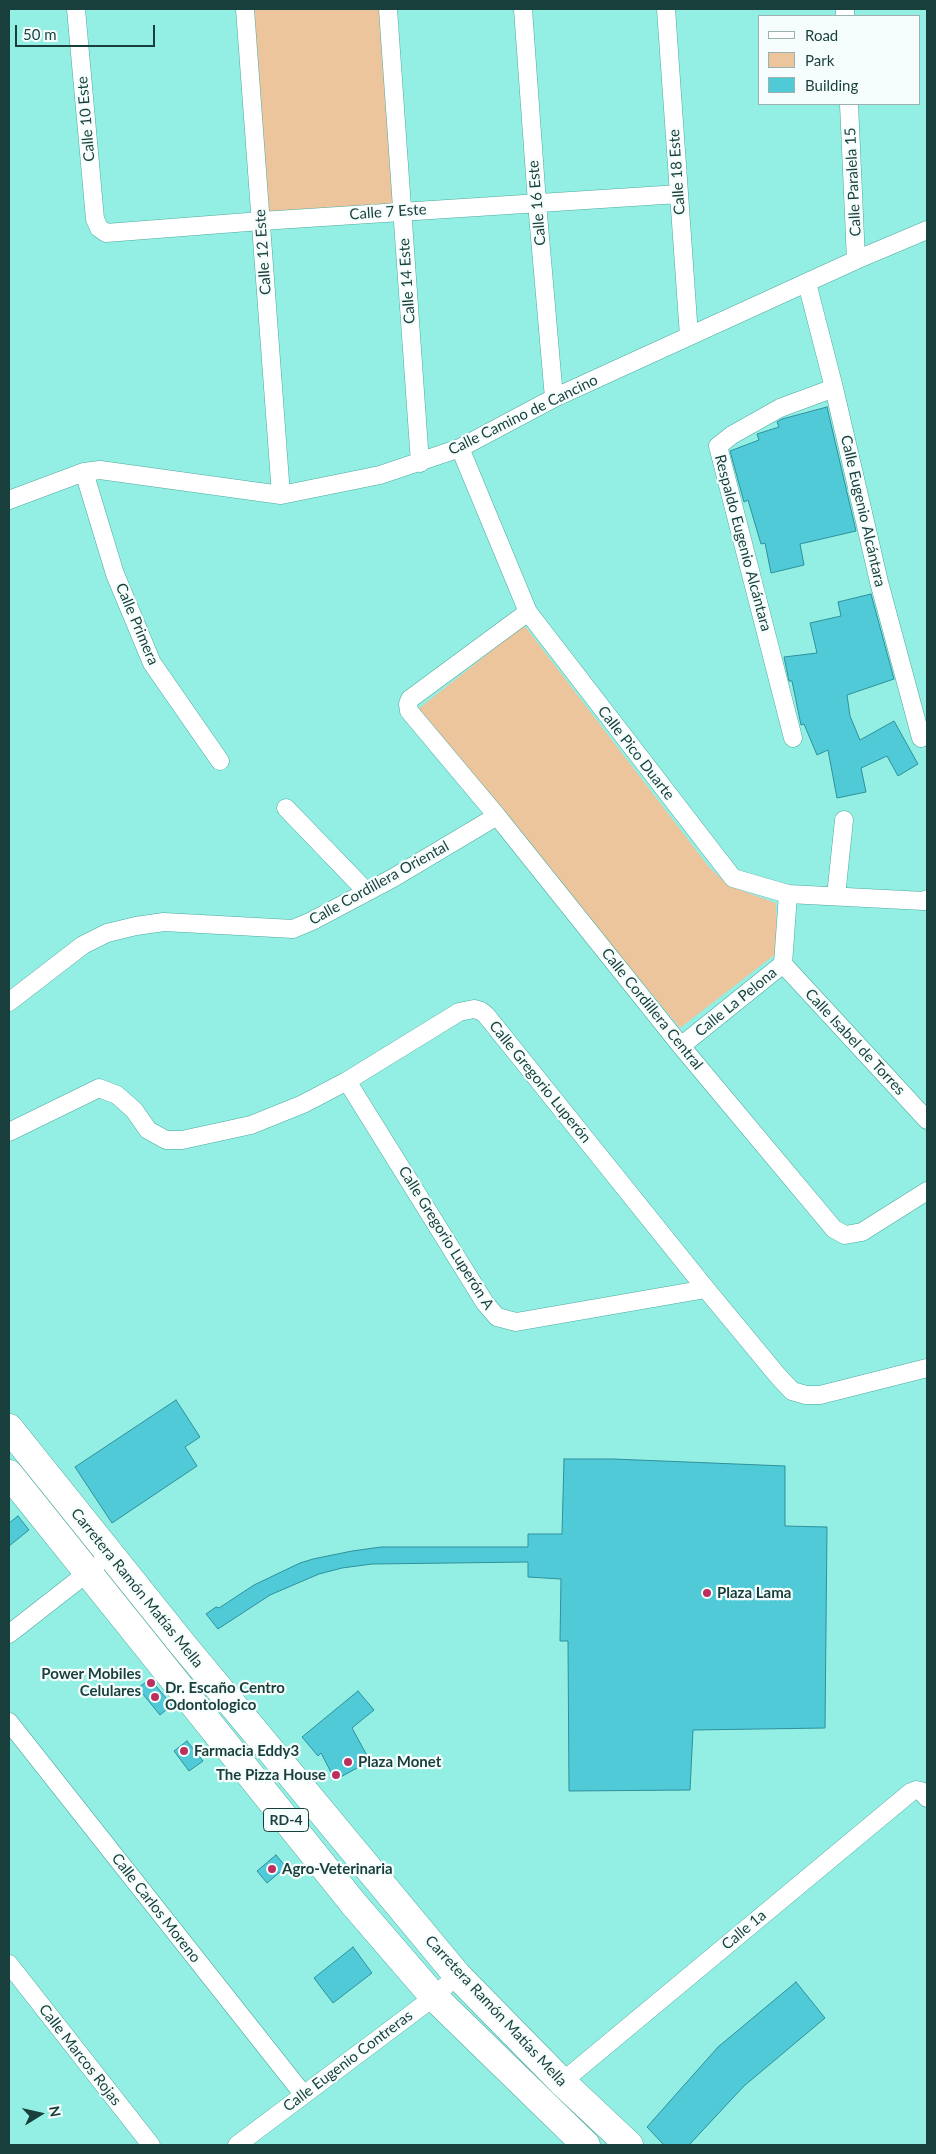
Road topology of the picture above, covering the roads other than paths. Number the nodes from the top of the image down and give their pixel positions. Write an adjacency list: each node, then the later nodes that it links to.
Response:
1 (76, 9): 11 (street, Calle 10 Este)
2 (245, 9): 10 (street, Calle 12 Este)
3 (388, 9): 9 (street, Calle 14 Este)
4 (523, 9): 8 (street, Calle 16 Este)
5 (666, 9): 7 (street, Calle 18 Este)
6 (849, 105): 13 (street, Calle Paralela 15)
7 (679, 194): 8 (street, Calle 7 Este); 15 (street, Calle 18 Este)
8 (537, 203): 9 (street, Calle 7 Este); 17 (street, Calle 16 Este)
9 (402, 211): 10 (street, Calle 7 Este); 19 (street, Calle 14 Este)
10 (261, 221): 11 (street, Calle 7 Este); 21 (street, Calle 12 Este)
11 (99, 228)
12 (927, 230): 13 (street, Calle Camino de Cancino)
13 (856, 260): 14 (street, Calle Camino de Cancino)
14 (807, 283): 15 (street, Calle Camino de Cancino); 16 (street, Calle Eugenio Alcántara)
15 (689, 336): 17 (street, Calle Camino de Cancino)
16 (834, 388): 24 (street, Respaldo Eugenio Alcántara); 25 (street, Calle Eugenio Alcántara)
17 (554, 398): 18 (street, Calle Camino de Cancino)
18 (460, 448): 19 (street, Calle Camino de Cancino); 23 (street, Calle Pico Duarte)
19 (420, 463): 21 (street, Calle Camino de Cancino)
20 (84, 472): 21 (street, Calle Camino de Cancino); 22 (street, Calle Camino de Cancino); 26 (street, Calle Primera)
21 (281, 494)
22 (9, 500)
23 (528, 612): 28 (street, Calle Cordillera Central); 31 (street, Calle Pico Duarte)
24 (794, 738)
25 (921, 738)
26 (220, 761)
27 (286, 808): 30 (street)
28 (497, 816): 30 (street, Calle Cordillera Oriental); 36 (street, Calle Cordillera Central)
29 (844, 820): 32 (street)
30 (366, 892): 35 (street, Calle Cordillera Oriental)
31 (788, 894): 32 (street, Calle Pico Duarte); 34 (street, Calle La Pelona)
32 (836, 896): 33 (street, Calle Pico Duarte)
33 (926, 901)
34 (783, 964): 36 (street, Calle La Pelona); 38 (street, Calle Isabel de Torres)
35 (9, 1002)
36 (681, 1046): 40 (street, Calle Cordillera Central)
37 (348, 1081): 39 (street, Calle Gregorio Luperón); 41 (street, Calle Gregorio Luperón A); 41 (street, Calle Gregorio Luperón)
38 (927, 1120)
39 (9, 1132)
40 (927, 1192)
41 (706, 1289): 42 (street, Calle Gregorio Luperón)
42 (927, 1368)
43 (9, 1428): 45 (main road, Carretera Ramón Matías Mella / RD-4)
44 (9, 1474): 46 (main road, Carretera Ramón Matías Mella / RD-4)
45 (110, 1556): 46 (street); 51 (main road, Carretera Ramón Matías Mella / RD-4)
46 (87, 1572): 47 (street); 52 (main road, Carretera Ramón Matías Mella / RD-4)
47 (9, 1634)
48 (9, 1722): 54 (street, Calle Carlos Moreno)
49 (927, 1798): 53 (street, Calle 1a)
50 (9, 1964): 55 (street, Calle Marcos Rojas)
51 (457, 1975): 52 (street, Calle Eugenio Contreras); 53 (main road, Carretera Ramón Matías Mella / RD-4)
52 (434, 1997): 54 (street, Calle Eugenio Contreras); 57 (main road, Carretera Ramón Matías Mella / RD-4)
53 (562, 2082): 58 (main road, Carretera Ramón Matías Mella / RD-4)
54 (303, 2094): 56 (street, Calle Eugenio Contreras)
55 (151, 2145)
56 (237, 2145)
57 (586, 2145)
58 (629, 2145)

